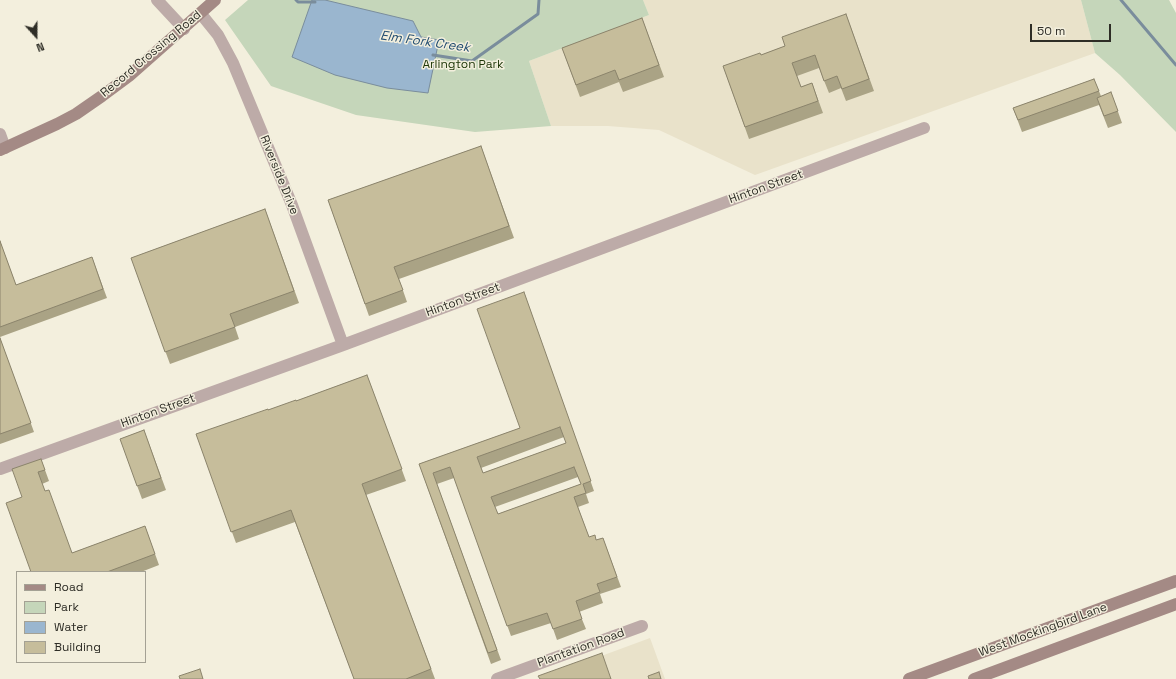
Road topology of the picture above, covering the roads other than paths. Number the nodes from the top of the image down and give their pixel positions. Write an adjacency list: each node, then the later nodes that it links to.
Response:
1 (157, 0): 4 (street)
2 (215, 0): 3 (main road, Record Crossing Road)
3 (201, 14): 4 (main road, Record Crossing Road); 8 (street, Riverside Drive)
4 (184, 29): 7 (main road, Record Crossing Road)
5 (924, 128): 8 (street, Hinton Street)
6 (0, 134): 7 (street)
7 (3, 149)
8 (343, 345): 9 (street, Hinton Street)
9 (0, 469)
10 (1176, 581): 12 (main road, West Mockingbird Lane)
11 (1176, 604): 14 (main road, West Mockingbird Lane)
12 (1092, 612): 14 (main road); 16 (main road, West Mockingbird Lane)
13 (642, 626): 15 (street, Plantation Road)
14 (1100, 633): 17 (main road, West Mockingbird Lane)
15 (497, 679)
16 (909, 679)
17 (974, 679)

